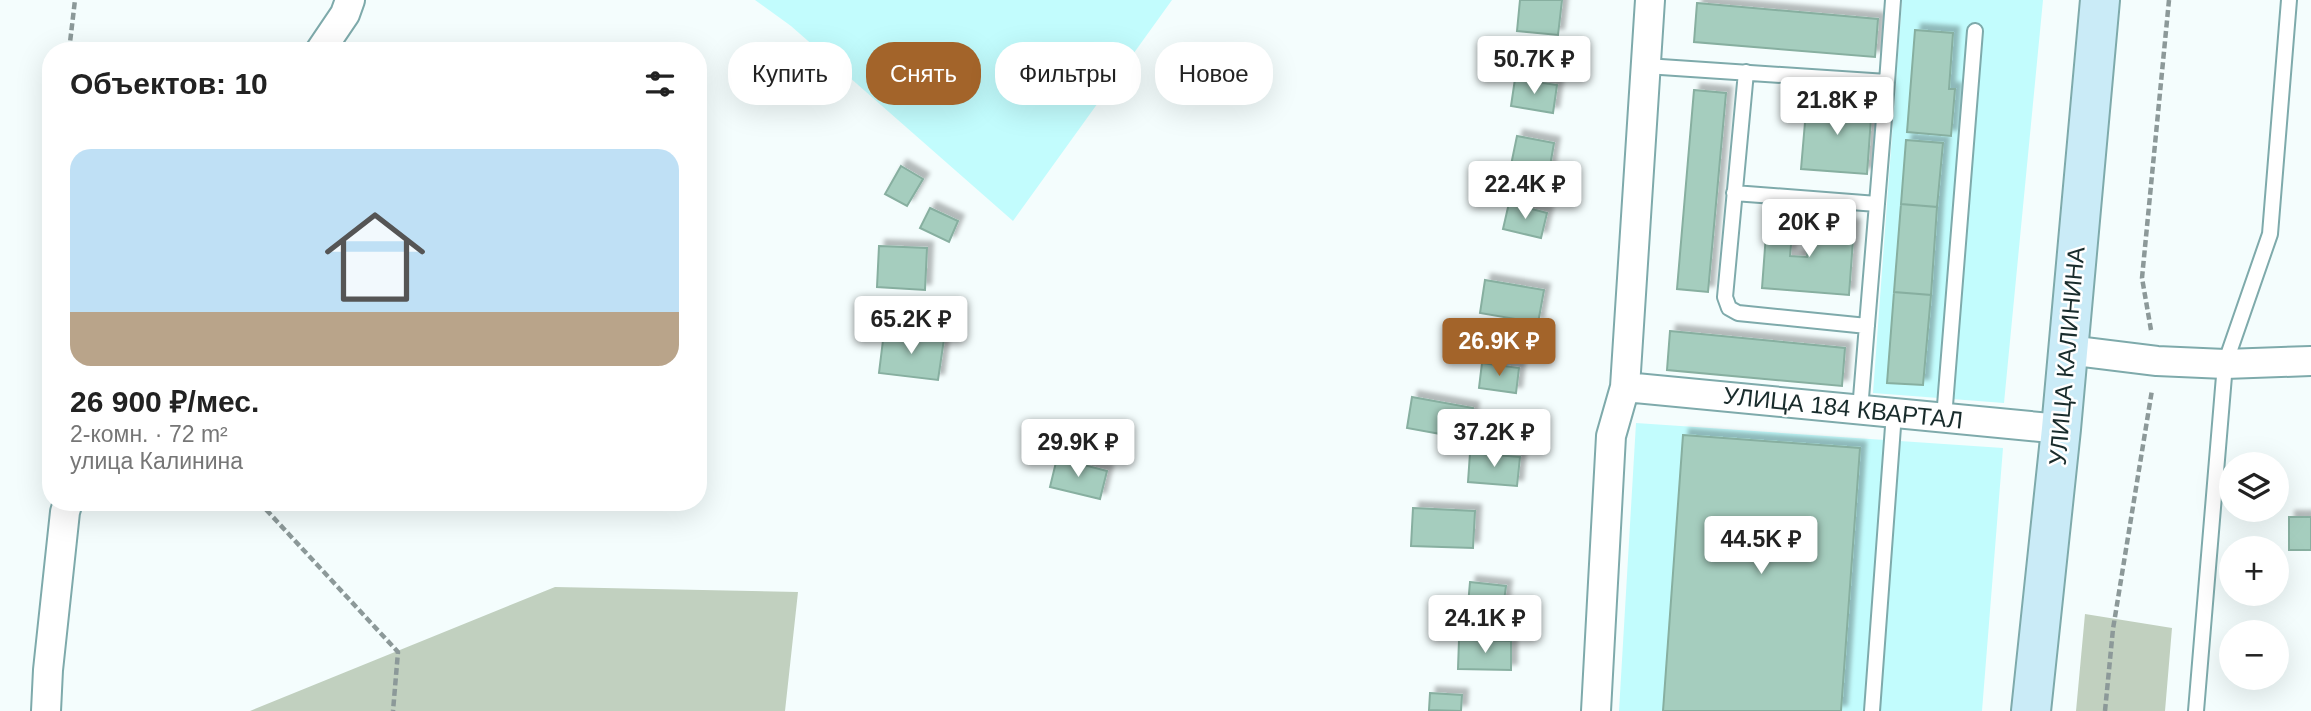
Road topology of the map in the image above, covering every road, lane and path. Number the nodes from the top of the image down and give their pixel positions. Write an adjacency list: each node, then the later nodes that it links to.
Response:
1 (75, 0): 8 (path)
2 (351, 0): 9 (street)
3 (1650, 0): 10 (street)
4 (1893, 0): 12 (lane)
5 (2100, 0): 16 (main road, УЛИЦА КАЛИНИНА)
6 (2289, 0): 18 (lane)
7 (1975, 31): 22 (lane)
8 (70, 42)
9 (326, 42)
10 (1646, 66): 11 (lane); 19 (street)
11 (1745, 72): 12 (lane); 13 (lane)
12 (1887, 82): 14 (lane)
13 (1734, 193): 14 (lane); 15 (lane)
14 (1877, 204): 15 (lane)
15 (1867, 326): 20 (lane)
16 (2068, 350): 18 (street); 23 (main road, УЛИЦА КАЛИНИНА)
17 (2311, 361): 18 (street)
18 (2225, 364): 31 (lane)
19 (1625, 387): 20 (street, УЛИЦА 184 КВАРТАЛ); 28 (street)
20 (1860, 410): 21 (street, УЛИЦА 184 КВАРТАЛ)
21 (1894, 413): 22 (street, УЛИЦА 184 КВАРТАЛ); 29 (lane)
22 (1944, 418): 23 (street, УЛИЦА 184 КВАРТАЛ)
23 (2061, 429): 30 (main road, УЛИЦА КАЛИНИНА)
24 (65, 511): 26 (street)
25 (267, 511): 27 (path)
26 (46, 711)
27 (393, 711)
28 (1596, 711)
29 (1872, 711)
30 (2031, 711)
31 (2196, 711)

